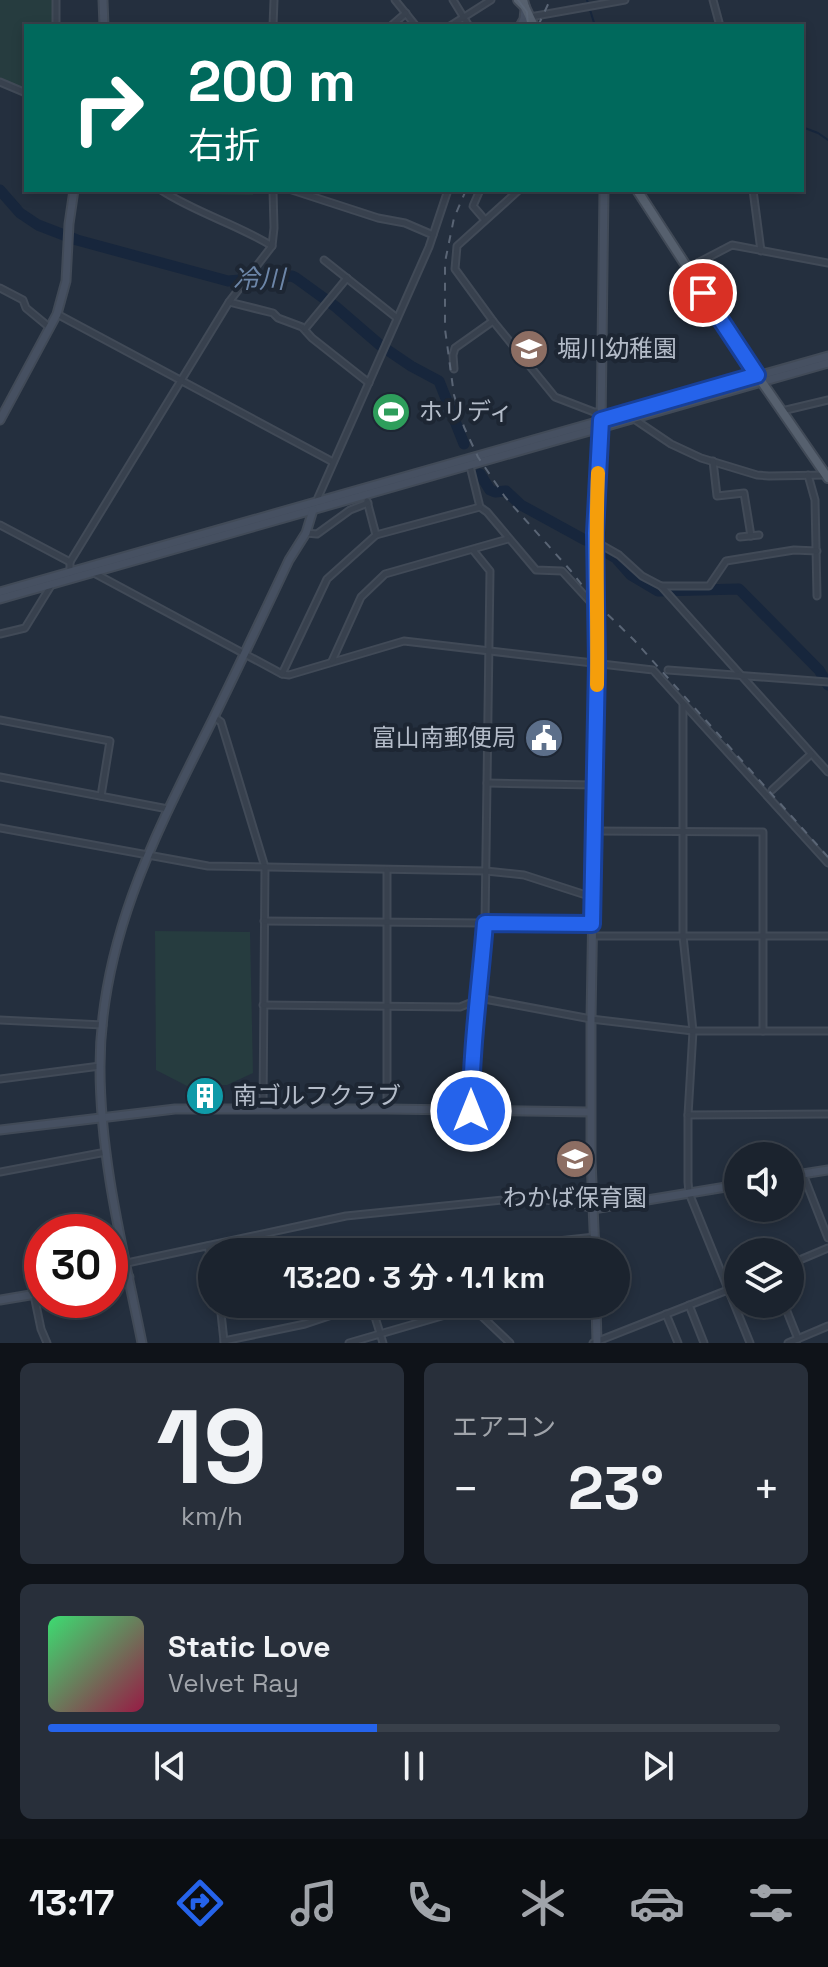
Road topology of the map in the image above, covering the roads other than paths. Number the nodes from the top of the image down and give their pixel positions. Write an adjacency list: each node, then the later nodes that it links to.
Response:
1 (56, 0): 13 (street)
2 (103, 0): 14 (street)
3 (274, 0): 15 (street)
4 (395, 0): 10 (street)
5 (453, 0): 11 (street)
6 (491, 0): 11 (street)
7 (625, 0): 12 (street)
8 (713, 0): 21 (street)
9 (522, 2): 12 (main road); 20 (street)
10 (406, 13): 16 (street); 17 (street)
11 (464, 17): 18 (street); 19 (street)
12 (532, 22)
13 (56, 24)
14 (104, 24)
15 (273, 24)
16 (393, 24)
17 (414, 24)
18 (453, 24)
19 (468, 24)
20 (521, 24)
21 (719, 24)
22 (0, 82): 23 (street)
23 (24, 92)
24 (74, 192): 44 (street)
25 (165, 192): 36 (street)
26 (273, 192): 36 (street)
27 (298, 192): 35 (street)
28 (447, 192): 35 (street)
29 (479, 192): 34 (street)
30 (517, 192): 34 (street)
31 (604, 192): 60 (street)
32 (638, 192): 40 (main road)
33 (753, 192): 37 (street)
34 (485, 220): 46 (street)
35 (433, 235): 45 (street)
36 (272, 246): 43 (street)
37 (761, 251): 39 (street); 40 (street)
38 (324, 260): 41 (street)
39 (828, 263)
40 (687, 268): 52 (main road)
41 (347, 277): 45 (street); 48 (street)
42 (0, 288): 47 (street)
43 (229, 302): 48 (street); 53 (street)
44 (57, 314): 47 (street); 53 (street)
45 (397, 318): 54 (street)
46 (493, 321): 51 (street); 60 (street)
47 (49, 327): 56 (street)
48 (305, 329): 54 (street)
49 (828, 356): 52 (street)
50 (828, 363): 52 (street)
51 (454, 369)
52 (759, 378): 57 (main road); 58 (street); 60 (street)
53 (182, 380): 62 (street); 79 (street)
54 (369, 383): 62 (street)
55 (828, 400): 57 (street)
56 (2, 409): 59 (street)
57 (781, 411): 65 (main road)
58 (632, 418): 60 (street); 61 (street)
59 (0, 420)
60 (601, 420): 63 (street); 67 (street); 76 (street)
61 (713, 461): 64 (street); 73 (street)
62 (333, 462): 67 (street)
63 (470, 466): 66 (street); 68 (street)
64 (808, 475): 65 (street); 78 (street)
65 (827, 477)
66 (366, 499): 67 (street); 70 (street); 71 (street)
67 (314, 506): 70 (street); 80 (street); 81 (street)
68 (480, 507): 71 (street); 75 (street)
69 (0, 525): 79 (street)
70 (306, 533): 90 (street)
71 (376, 535): 94 (street)
72 (759, 535): 73 (street)
73 (751, 536): 74 (street)
74 (740, 537)
75 (508, 539): 77 (street); 87 (street)
76 (596, 542): 83 (street); 87 (street)
77 (473, 550): 89 (street); 91 (street)
78 (817, 551): 83 (street); 85 (street)
79 (70, 562): 81 (street)
80 (93, 572): 81 (street); 90 (street)
81 (71, 576): 82 (street); 84 (street)
82 (52, 584): 86 (street); 88 (street)
83 (661, 586): 95 (street)
84 (0, 592)
85 (817, 596)
86 (0, 599)
87 (597, 609): 92 (street)
88 (0, 634)
89 (489, 650): 91 (street); 92 (street); 103 (street)
90 (245, 653): 94 (street); 98 (street)
91 (332, 662): 94 (street)
92 (597, 663): 97 (street); 104 (street)
93 (668, 670): 95 (street)
94 (282, 674)
95 (741, 676): 96 (street); 100 (street)
96 (828, 682)
97 (683, 704): 110 (street); 112 (street)
98 (214, 717): 107 (street); 113 (street)
99 (0, 720): 106 (street)
100 (811, 754): 101 (street); 105 (street)
101 (828, 772)
102 (0, 777): 106 (street)
103 (487, 783): 104 (street); 115 (street)
104 (594, 785): 109 (street)
105 (772, 790)
106 (101, 796): 107 (street)
107 (168, 809): 111 (street)
108 (0, 828): 111 (street)
109 (593, 831): 110 (street); 116 (street)
110 (684, 832): 122 (street); 123 (street)
111 (147, 854): 113 (street); 130 (street)
112 (828, 863)
113 (265, 867): 114 (street); 117 (street)
114 (387, 870): 115 (street); 118 (street)
115 (486, 871): 116 (street); 119 (street)
116 (592, 897): 120 (street)
117 (264, 921): 118 (street); 126 (street)
118 (387, 923): 119 (street); 127 (street)
119 (485, 923): 120 (street); 125 (street)
120 (592, 924): 121 (street)
121 (592, 936): 122 (street); 128 (street)
122 (683, 936): 123 (street); 131 (street)
123 (763, 936): 124 (street); 132 (street)
124 (828, 936)
125 (479, 1000): 127 (street); 128 (street); 138 (street)
126 (263, 1005): 127 (street); 136 (street)
127 (387, 1006): 137 (street)
128 (591, 1019): 131 (street); 139 (street)
129 (0, 1020): 130 (street)
130 (103, 1025): 134 (street)
131 (693, 1031): 132 (street); 141 (street)
132 (763, 1031): 133 (street)
133 (828, 1031)
134 (100, 1066): 135 (street); 142 (street)
135 (0, 1079)
136 (263, 1109): 137 (street); 142 (street)
137 (387, 1109): 138 (street)
138 (471, 1111): 139 (street)
139 (590, 1112): 151 (street)
140 (828, 1114): 141 (street)
141 (688, 1115): 150 (street)
142 (102, 1118): 143 (street); 144 (street)
143 (0, 1130)
144 (106, 1152): 146 (street); 152 (street)
145 (828, 1170): 147 (street)
146 (0, 1172)
147 (804, 1174)
148 (804, 1177): 156 (street)
149 (724, 1187): 150 (street)
150 (689, 1193): 151 (street); 163 (street)
151 (593, 1209): 153 (street); 154 (street)
152 (118, 1214)
153 (595, 1237): 155 (street)
154 (245, 1238)
155 (586, 1238)
156 (828, 1238)
157 (198, 1248): 160 (street)
158 (828, 1248): 159 (street)
159 (804, 1258)
160 (128, 1263)
161 (128, 1270): 162 (street)
162 (129, 1277): 183 (street)
163 (724, 1280)
164 (724, 1292): 167 (street)
165 (24, 1296): 166 (street)
166 (0, 1300)
167 (689, 1305): 168 (street); 189 (street)
168 (666, 1314): 187 (street); 188 (street)
169 (40, 1318): 182 (street)
170 (222, 1318): 181 (street)
171 (322, 1318): 181 (street)
172 (374, 1318): 179 (street)
173 (430, 1318): 179 (street)
174 (483, 1318): 186 (street)
175 (596, 1318): 187 (street)
176 (740, 1318): 190 (street)
177 (790, 1318): 180 (street)
178 (828, 1326): 180 (street)
179 (380, 1333): 184 (street); 185 (street)
180 (798, 1339): 191 (street)
181 (224, 1342)
182 (47, 1343)
183 (142, 1343)
184 (349, 1343)
185 (383, 1343)
186 (510, 1343)
187 (595, 1343)
188 (678, 1343)
189 (704, 1343)
190 (750, 1343)
191 (788, 1343)

